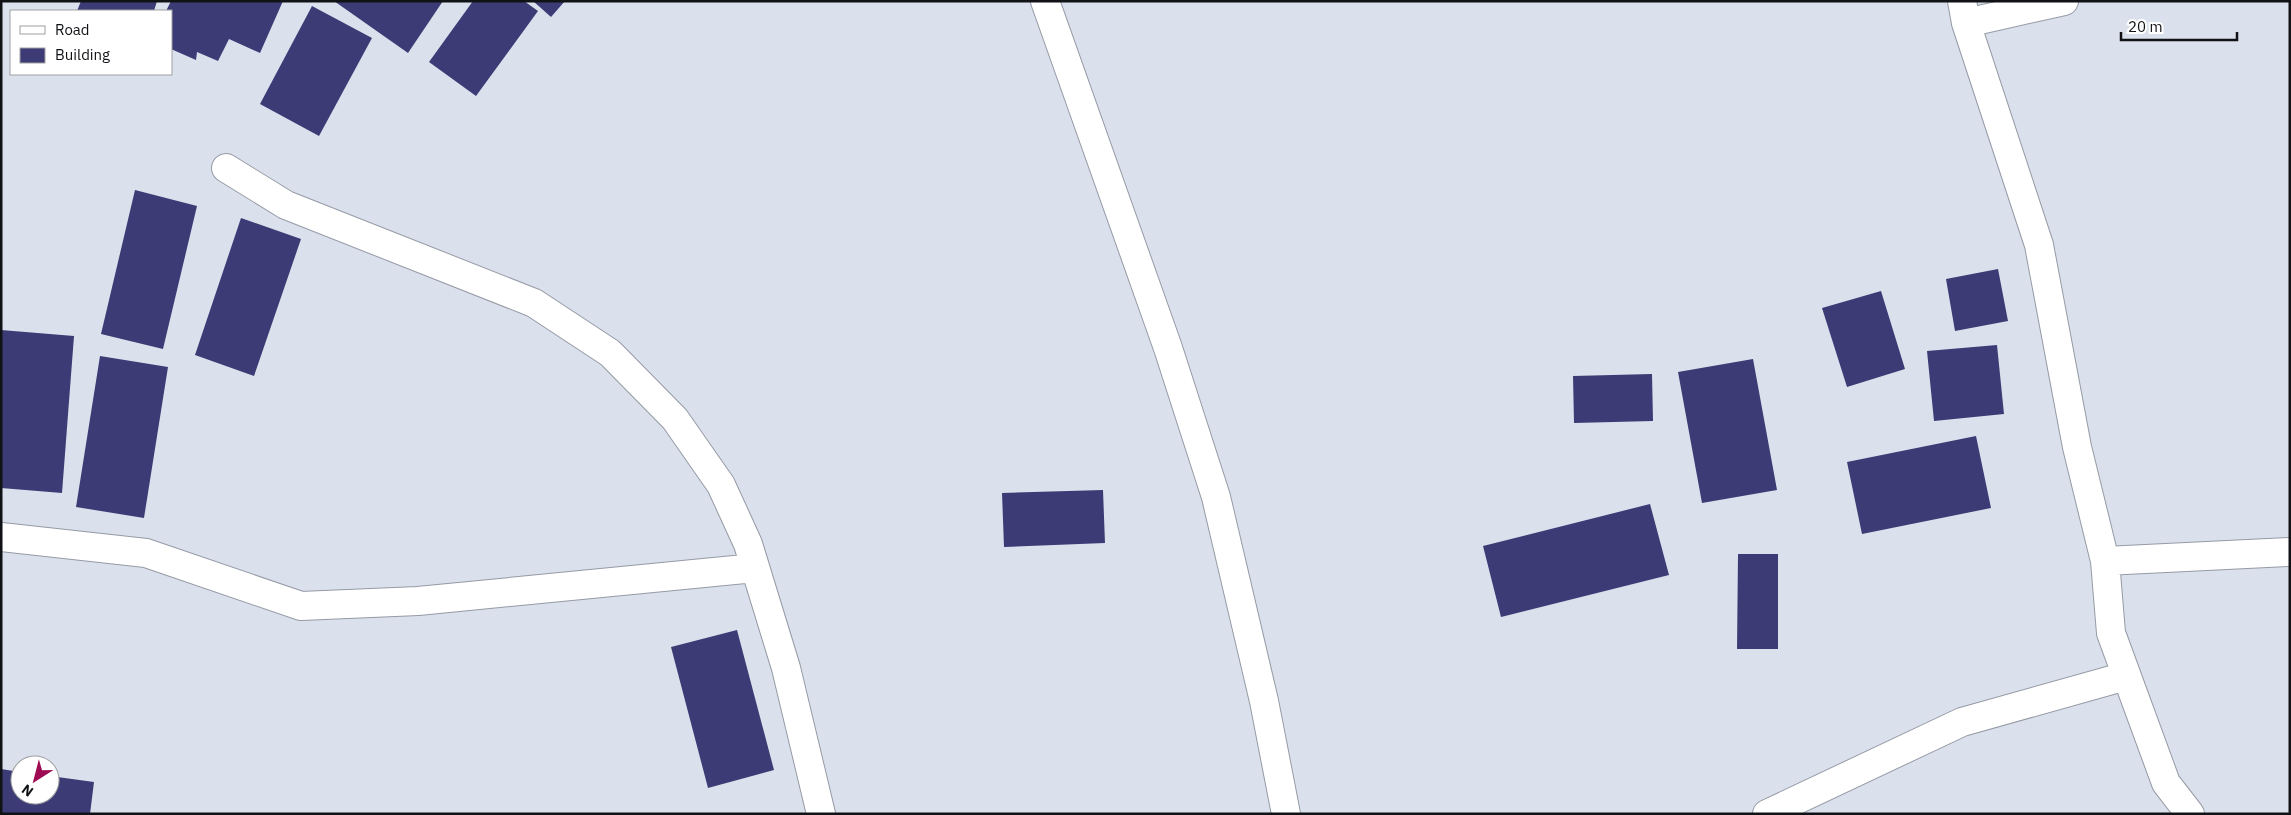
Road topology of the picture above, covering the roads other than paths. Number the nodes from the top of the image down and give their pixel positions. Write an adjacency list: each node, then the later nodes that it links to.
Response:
1 (1045, 1): 11 (street)
2 (2064, 1): 3 (street)
3 (1964, 12): 7 (street)
4 (226, 168): 8 (street)
5 (1, 537): 8 (street)
6 (2290, 552): 7 (street)
7 (2105, 561): 9 (street)
8 (755, 568): 10 (street)
9 (2126, 676): 12 (street); 13 (street)
10 (821, 814)
11 (1286, 814)
12 (1766, 814)
13 (2190, 814)

